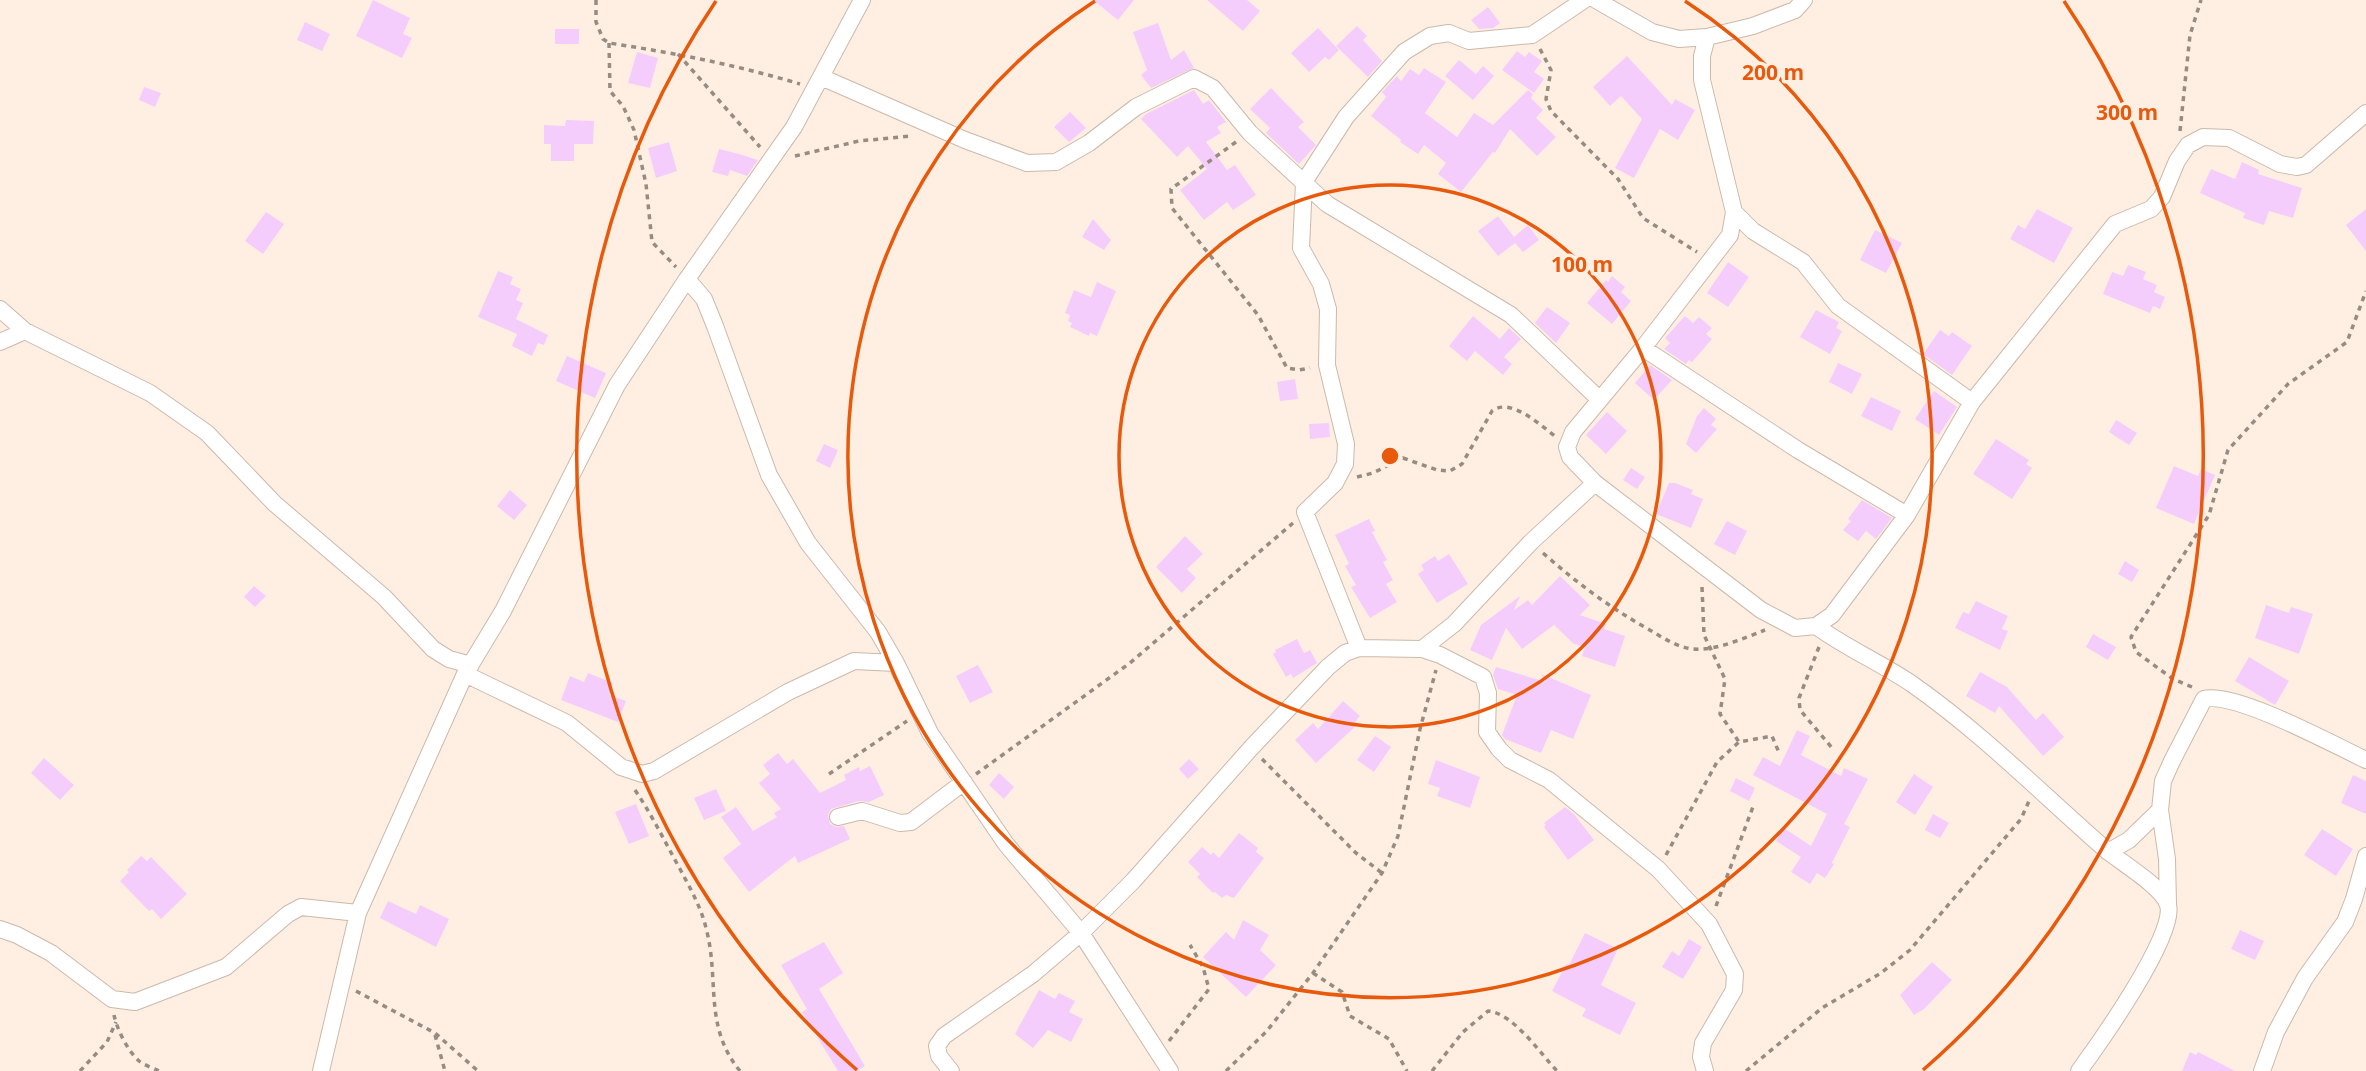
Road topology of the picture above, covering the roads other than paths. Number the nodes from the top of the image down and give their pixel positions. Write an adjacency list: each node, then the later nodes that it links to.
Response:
1 (862, 0): 6 (street)
2 (1584, 0): 8 (street)
3 (1596, 0): 5 (street)
4 (1804, 0): 5 (street)
5 (1707, 37): 9 (street)
6 (818, 82): 8 (street); 10 (street)
7 (2366, 113): 16 (street)
8 (1304, 182): 15 (street); 20 (street)
9 (1734, 212): 14 (street); 16 (street)
10 (687, 279): 22 (street); 23 (street)
11 (0, 309): 12 (street)
12 (25, 331): 13 (street); 23 (street)
13 (0, 342)
14 (1643, 348): 15 (street); 18 (street)
15 (1600, 399): 17 (street)
16 (1972, 402): 18 (street)
17 (1595, 483): 19 (street); 21 (street)
18 (1907, 515): 19 (street)
19 (1821, 629): 28 (street)
20 (1359, 648): 21 (street); 34 (street)
21 (1422, 649): 38 (street)
22 (896, 663): 23 (street); 25 (street)
23 (468, 669): 32 (street)
24 (2366, 760): 26 (street)
25 (964, 782): 27 (street); 34 (street)
26 (2160, 810): 28 (street); 31 (street)
27 (838, 817)
28 (2108, 852): 31 (street)
29 (2366, 856): 30 (street)
30 (2360, 903): 40 (street)
31 (2168, 904): 39 (street)
32 (358, 913): 33 (street); 35 (street)
33 (0, 929)
34 (1081, 933): 36 (street); 37 (street)
35 (321, 1071)
36 (951, 1071)
37 (1170, 1071)
38 (1705, 1071)
39 (2079, 1071)
40 (2262, 1071)

